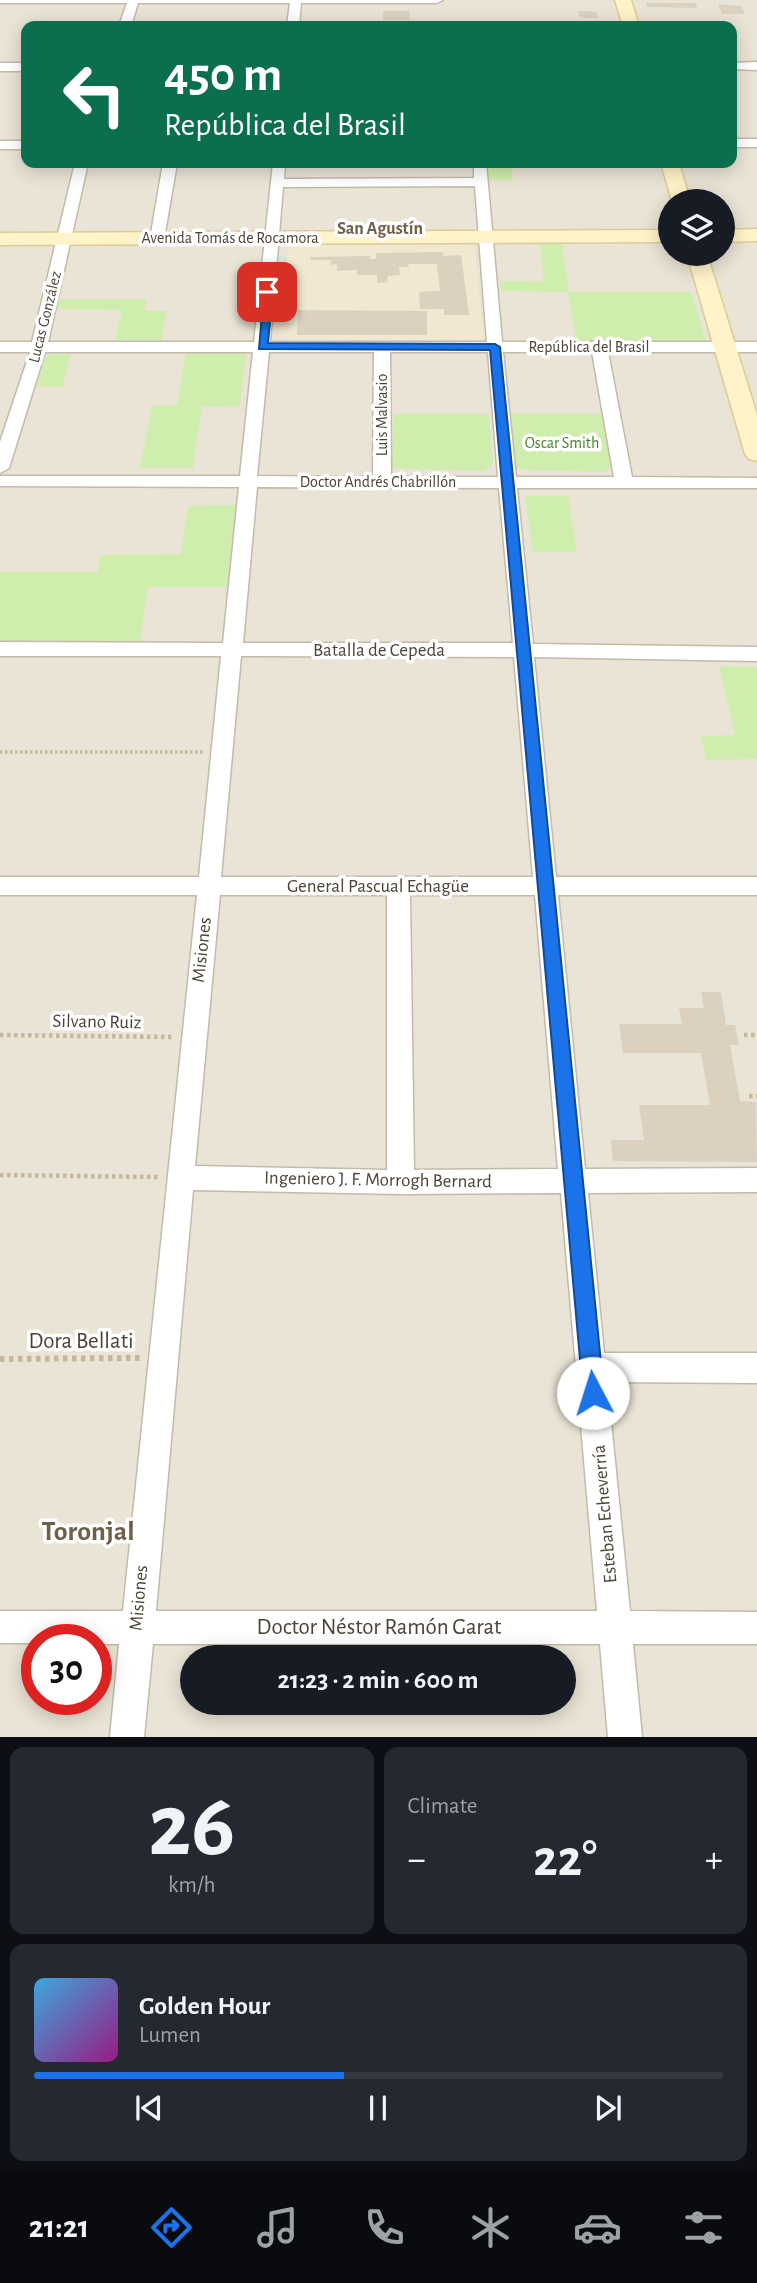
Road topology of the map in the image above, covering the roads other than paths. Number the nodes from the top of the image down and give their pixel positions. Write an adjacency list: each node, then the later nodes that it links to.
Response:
1 (0, 0): 2 (street)
2 (134, 0): 3 (street); 6 (street)
3 (296, 0): 4 (street); 7 (street)
4 (437, 0)
5 (623, 0): 8 (street)
6 (127, 21)
7 (294, 21)
8 (629, 21)
9 (737, 66): 10 (street)
10 (757, 66)
11 (0, 67): 12 (street)
12 (21, 67)
13 (737, 143): 14 (street)
14 (757, 143)
15 (0, 145): 16 (street)
16 (21, 145)
17 (80, 168): 30 (street, Lucas González)
18 (169, 168): 31 (street)
19 (279, 168): 22 (street, Misiones)
20 (671, 168): 23 (street)
21 (481, 173): 22 (street); 28 (street, Esteban Echeverría)
22 (278, 183): 27 (street, Misiones)
23 (678, 189)
24 (658, 236): 28 (street, Avenida Tomás de Rocamora)
25 (735, 236): 26 (street)
26 (757, 236)
27 (272, 238): 28 (street, Avenida Tomás de Rocamora); 31 (street, Avenida Tomás de Rocamora); 36 (street, Misiones)
28 (486, 238): 38 (street, Esteban Echeverría)
29 (0, 239): 30 (street, Avenida Tomás de Rocamora)
30 (64, 239): 31 (street, Avenida Tomás de Rocamora); 35 (street, Lucas González)
31 (157, 239)
32 (701, 266): 33 (street)
33 (725, 346): 39 (street, República del Brasil); 40 (street, República del Brasil); 41 (street)
34 (0, 347): 35 (street, República del Brasil)
35 (39, 347): 36 (street, República del Brasil); 42 (street, Lucas González)
36 (263, 347): 37 (street, República del Brasil); 44 (street, Misiones)
37 (382, 347): 38 (street, República del Brasil); 45 (street, Luis Malvasio)
38 (495, 347): 39 (street, República del Brasil); 46 (street, Esteban Echeverría)
39 (599, 347): 47 (street)
40 (757, 347)
41 (757, 454)
42 (0, 468)
43 (0, 481): 44 (street, Doctor Andrés Chabrillón)
44 (248, 482): 45 (street, Doctor Andrés Chabrillón); 50 (street, Misiones)
45 (382, 482): 46 (street, Doctor Andrés Chabrillón)
46 (507, 482): 47 (street, Doctor Andrés Chabrillón); 51 (street, Esteban Echeverría)
47 (624, 482): 48 (street, Doctor Andrés Chabrillón)
48 (757, 483)
49 (0, 649): 50 (street, Batalla de Cepeda)
50 (231, 650): 51 (street, Batalla de Cepeda); 54 (street, Misiones)
51 (524, 650): 52 (street, Batalla de Cepeda); 55 (street, Esteban Echeverría)
52 (757, 654)
53 (0, 886): 54 (street, General Pascual Echagüe)
54 (208, 886): 57 (street, General Pascual Echagüe); 58 (street, Misiones)
55 (547, 886): 56 (street, General Pascual Echagüe); 57 (street, General Pascual Echagüe); 60 (street, Esteban Echeverría)
56 (757, 886)
57 (398, 887): 61 (street)
58 (180, 1178): 61 (street, Ingeniero J. F. Morrogh Bernard); 65 (street, Misiones)
59 (757, 1180): 60 (street, Ingeniero J. F. Morrogh Bernard)
60 (572, 1181): 61 (street, Ingeniero J. F. Morrogh Bernard); 62 (street, Esteban Echeverría)
61 (401, 1182)
62 (591, 1367): 63 (street); 66 (street, Esteban Echeverría)
63 (757, 1368)
64 (0, 1627): 65 (street, Doctor Néstor Ramón Garat)
65 (136, 1627): 66 (street, Doctor Néstor Ramón Garat); 68 (street, Misiones)
66 (615, 1627): 67 (street, Doctor Néstor Ramón Garat); 69 (street, Esteban Echeverría)
67 (757, 1628)
68 (127, 1737)
69 (625, 1737)

